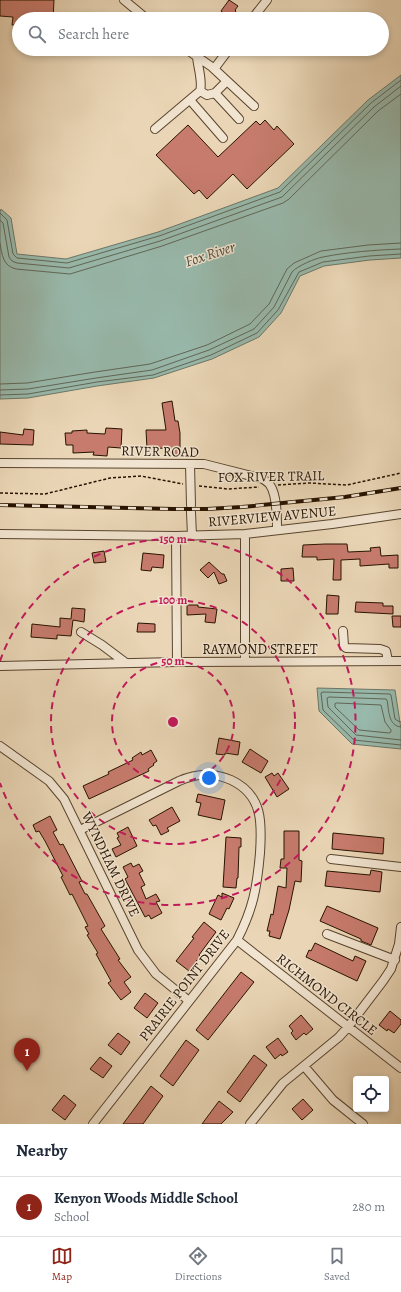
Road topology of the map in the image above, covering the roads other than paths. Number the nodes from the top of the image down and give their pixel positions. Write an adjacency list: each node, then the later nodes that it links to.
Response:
1 (124, 0): 3 (street)
2 (266, 0): 4 (street)
3 (139, 12)
4 (257, 12)
5 (224, 56): 7 (street)
6 (197, 57): 7 (street); 9 (street)
7 (214, 69): 8 (street)
8 (227, 81): 10 (street); 12 (street)
9 (200, 92): 10 (street); 11 (street)
10 (215, 93): 13 (street)
11 (190, 100): 14 (street); 15 (street)
12 (254, 106)
13 (239, 119)
14 (155, 129)
15 (223, 138)
16 (0, 462): 17 (street, RIVER ROAD)
17 (190, 464): 19 (street, RIVER ROAD); 23 (street)
18 (401, 514): 19 (street, RIVERVIEW AVENUE)
19 (277, 529): 21 (street, RIVERVIEW AVENUE)
20 (0, 534): 22 (street, RIVERVIEW AVENUE)
21 (245, 534): 23 (street, RIVERVIEW AVENUE); 29 (street)
22 (176, 536): 23 (street, RIVERVIEW AVENUE); 28 (street)
23 (192, 536)
24 (343, 631): 26 (street)
25 (81, 632): 30 (street)
26 (388, 661): 27 (street, RAYMOND STREET); 29 (street, RAYMOND STREET)
27 (401, 661)
28 (177, 662): 29 (street, RAYMOND STREET); 30 (street, RAYMOND STREET)
29 (245, 662)
30 (126, 663): 31 (street, RAYMOND STREET)
31 (0, 666)
32 (0, 746): 33 (street, WYNDHAM DRIVE)
33 (80, 830): 39 (street, PRAIRIE POINT DRIVE); 41 (street, WYNDHAM DRIVE)
34 (331, 859): 35 (street)
35 (401, 867)
36 (401, 927): 38 (street)
37 (327, 934): 40 (street)
38 (400, 938): 40 (street)
39 (237, 940): 41 (street, PRAIRIE POINT DRIVE); 42 (street, RICHMOND CIRCLE)
40 (394, 960): 42 (street)
41 (189, 1001): 45 (street, PRAIRIE POINT DRIVE)
42 (348, 1027): 43 (street); 44 (street, RICHMOND CIRCLE)
43 (304, 1066): 46 (street); 47 (street)
44 (401, 1068)
45 (93, 1124)
46 (250, 1124)
47 (363, 1124)

